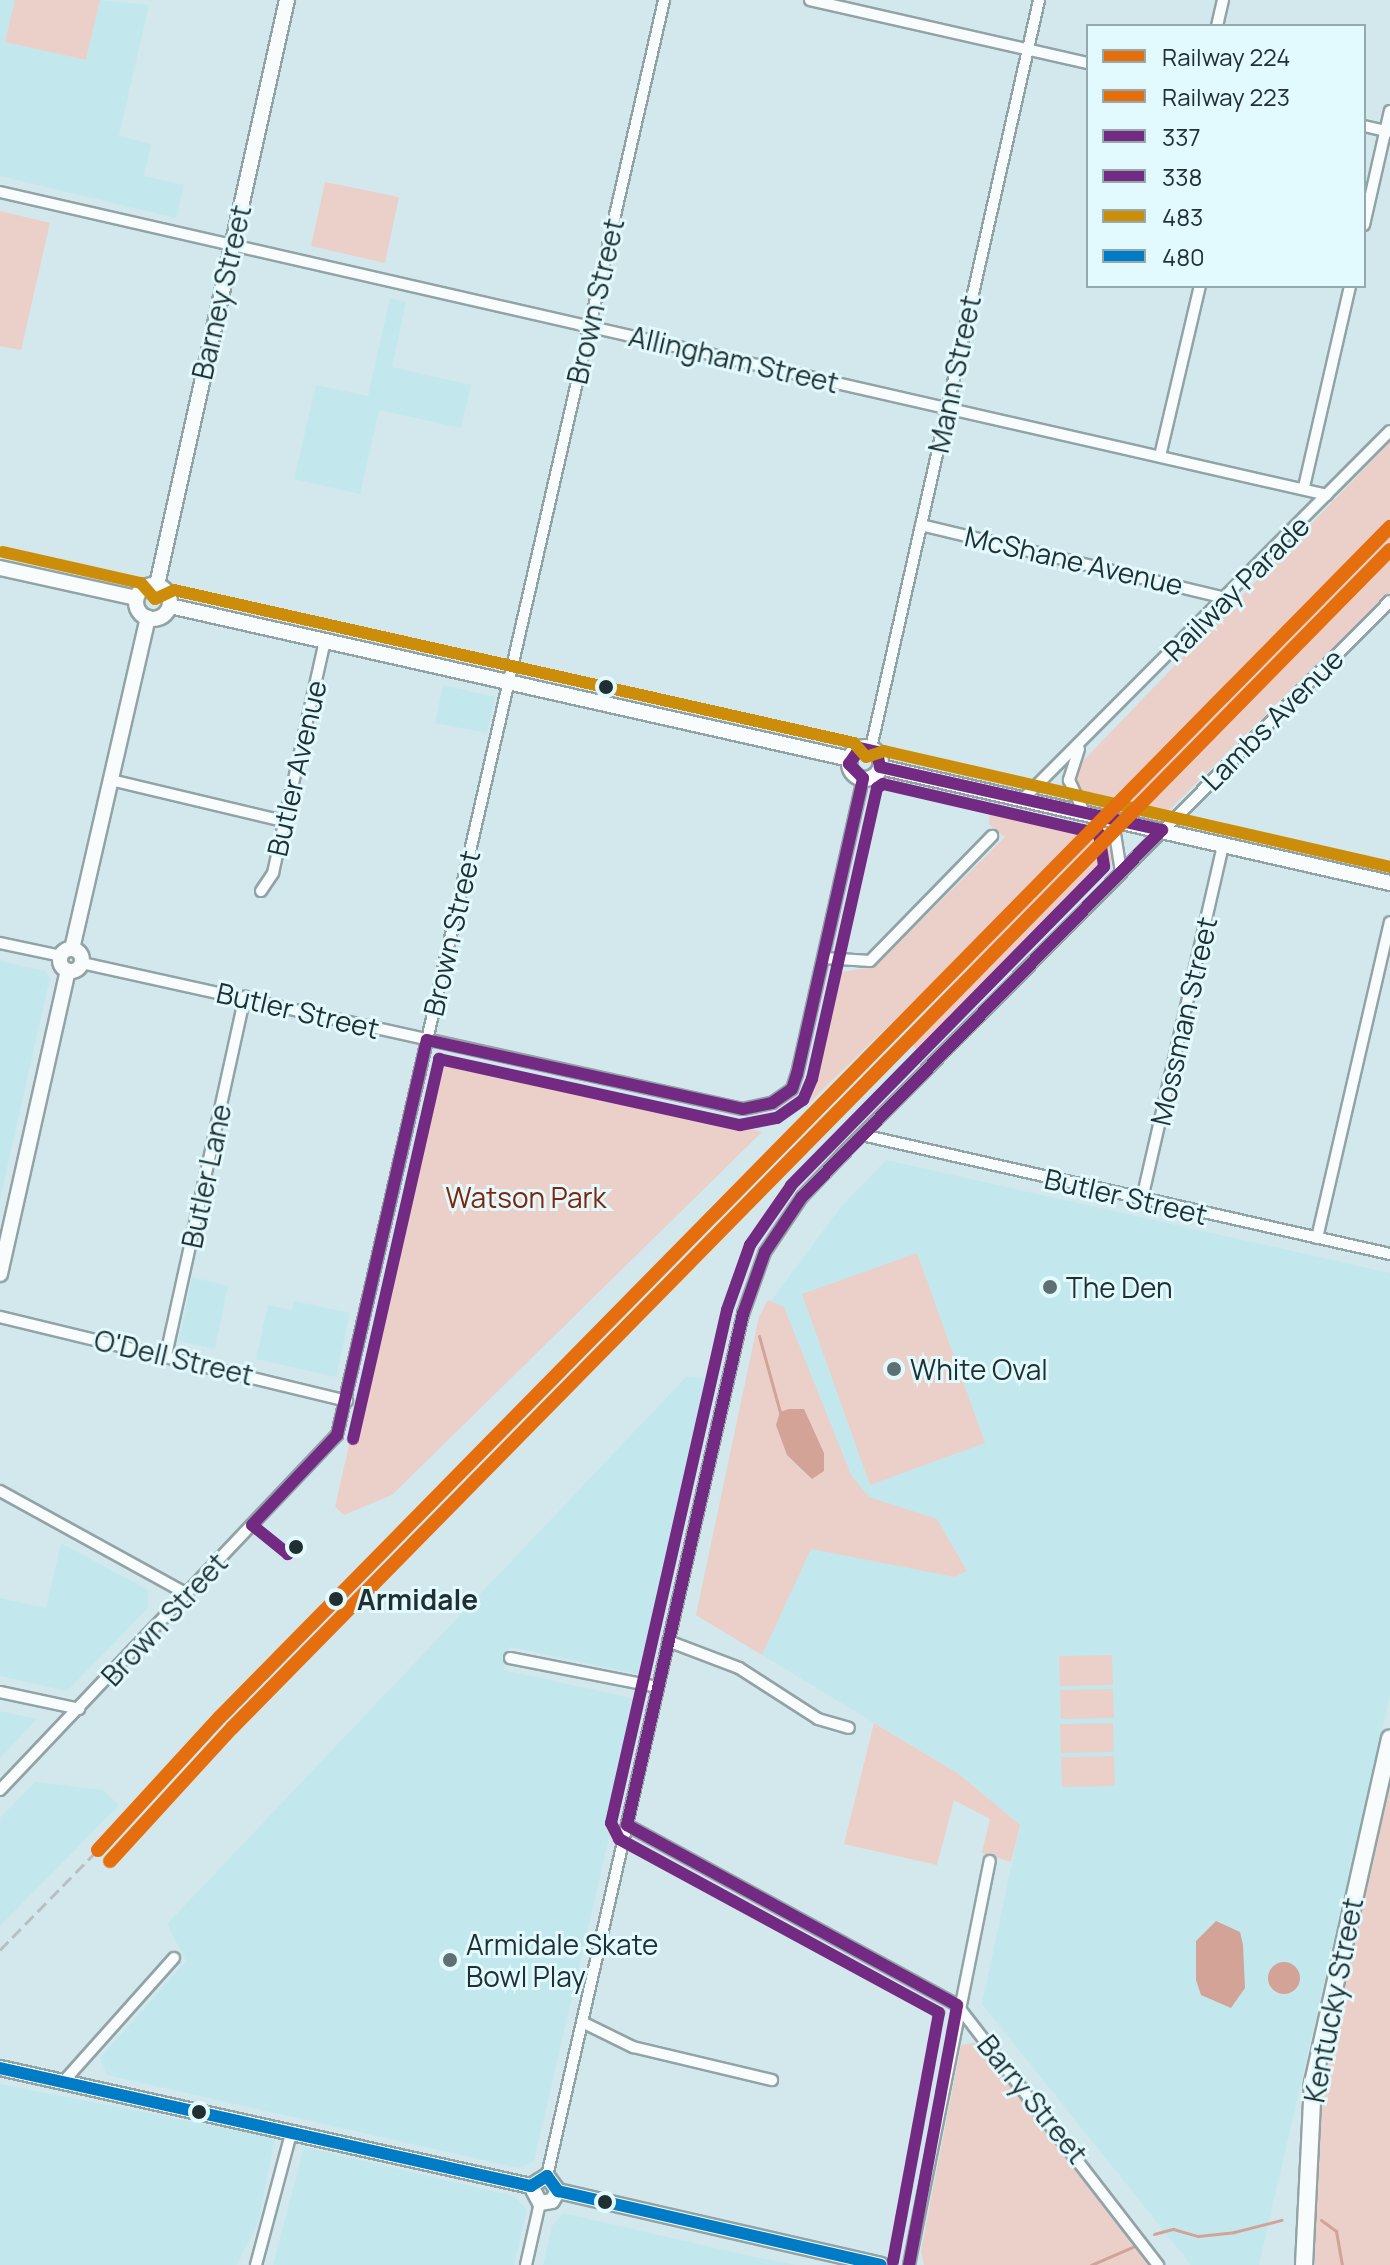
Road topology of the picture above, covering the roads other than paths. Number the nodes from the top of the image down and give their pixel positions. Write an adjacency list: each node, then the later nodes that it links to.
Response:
1 (287, 0): 14 (street, Barney Street)
2 (664, 0): 17 (street, Brown Street)
3 (810, 0): 7 (street)
4 (1039, 0): 7 (street, Mann Street)
5 (1223, 0): 6 (street)
6 (1217, 24)
7 (1027, 49): 8 (street); 18 (street, Mann Street)
8 (1086, 63)
9 (1390, 111): 11 (street)
10 (1366, 126): 11 (street)
11 (1388, 132): 13 (street)
12 (0, 192): 14 (street, Allingham Street)
13 (1366, 217)
14 (231, 246): 17 (street, Allingham Street); 25 (street, Barney Street)
15 (1200, 288): 20 (street)
16 (1350, 288): 21 (street)
17 (590, 327): 18 (street, Allingham Street); 32 (street, Brown Street)
18 (946, 407): 20 (street, Allingham Street); 23 (street, Mann Street)
19 (1390, 431): 22 (street, Railway Parade)
20 (1160, 456): 21 (street, Allingham Street)
21 (1304, 487): 22 (street, Allingham Street)
22 (1327, 495): 27 (street, Railway Parade)
23 (921, 525): 27 (street, McShane Avenue); 34 (street, Mann Street)
24 (0, 568): 26 (street)
25 (157, 585): 26 (street); 29 (street)
26 (136, 598): 30 (street)
27 (1226, 598): 33 (street, Railway Parade)
28 (1390, 601): 44 (street, Lambs Avenue)
29 (170, 606): 30 (street); 31 (street)
30 (148, 618): 38 (street)
31 (325, 641): 32 (street); 42 (street, Butler Avenue)
32 (509, 682): 35 (street); 57 (street, Brown Street)
33 (1081, 744): 40 (street, Railway Parade); 41 (street, Railway Parade)
34 (871, 748): 35 (street); 36 (street)
35 (850, 759): 37 (street)
36 (880, 767): 37 (street); 39 (street)
37 (863, 778): 53 (street)
38 (111, 780): 42 (street); 52 (street)
39 (1002, 796): 40 (street); 41 (street)
40 (1026, 796): 41 (street)
41 (1085, 812): 43 (street)
42 (283, 821): 49 (street, Butler Avenue)
43 (1113, 821): 44 (street); 47 (street)
44 (1162, 830): 46 (street); 47 (street, Lambs Avenue)
45 (992, 836): 53 (street)
46 (1223, 844): 48 (street); 59 (street, Mossman Street)
47 (1121, 872): 58 (street, Lambs Avenue)
48 (1390, 883)
49 (261, 891)
50 (1390, 922): 60 (street)
51 (0, 943): 52 (street)
52 (66, 953): 54 (street); 55 (street)
53 (824, 958): 57 (street, Butler Street)
54 (82, 963): 55 (street); 56 (street, Butler Street)
55 (68, 971): 62 (street)
56 (245, 997): 57 (street, Butler Street); 64 (street, Butler Lane)
57 (427, 1040): 65 (street, Brown Street)
58 (862, 1135): 59 (street, Butler Street); 68 (street)
59 (1142, 1199): 60 (street, Butler Street)
60 (1317, 1238): 61 (street, Butler Street)
61 (1390, 1254)
62 (0, 1274)
63 (0, 1317): 64 (street, O'Dell Street)
64 (166, 1355): 65 (street, O'Dell Street)
65 (347, 1401): 67 (street, Brown Street)
66 (0, 1491): 67 (street)
67 (187, 1594): 72 (street, Brown Street)
68 (668, 1641): 70 (street); 73 (street)
69 (510, 1658): 70 (street)
70 (658, 1687): 76 (street)
71 (0, 1692): 72 (street)
72 (79, 1709): 75 (street, Brown Street)
73 (849, 1728)
74 (1390, 1738): 94 (main road, Kentucky Street)
75 (0, 1790)
76 (627, 1825): 79 (street, Barry Street); 80 (street)
77 (990, 1861): 79 (street)
78 (174, 1958): 83 (street)
79 (957, 2005): 92 (street); 93 (street, Barry Street)
80 (584, 2023): 82 (street); 85 (street)
81 (0, 2068): 83 (street)
82 (772, 2080)
83 (64, 2081): 84 (street)
84 (291, 2133): 86 (street); 89 (street)
85 (547, 2176): 86 (street); 87 (street)
86 (531, 2186): 88 (street)
87 (558, 2191): 88 (street); 91 (street)
88 (540, 2203): 90 (street)
89 (256, 2265)
90 (526, 2265)
91 (881, 2265)
92 (909, 2265)
93 (1158, 2265)
94 (1304, 2265)

